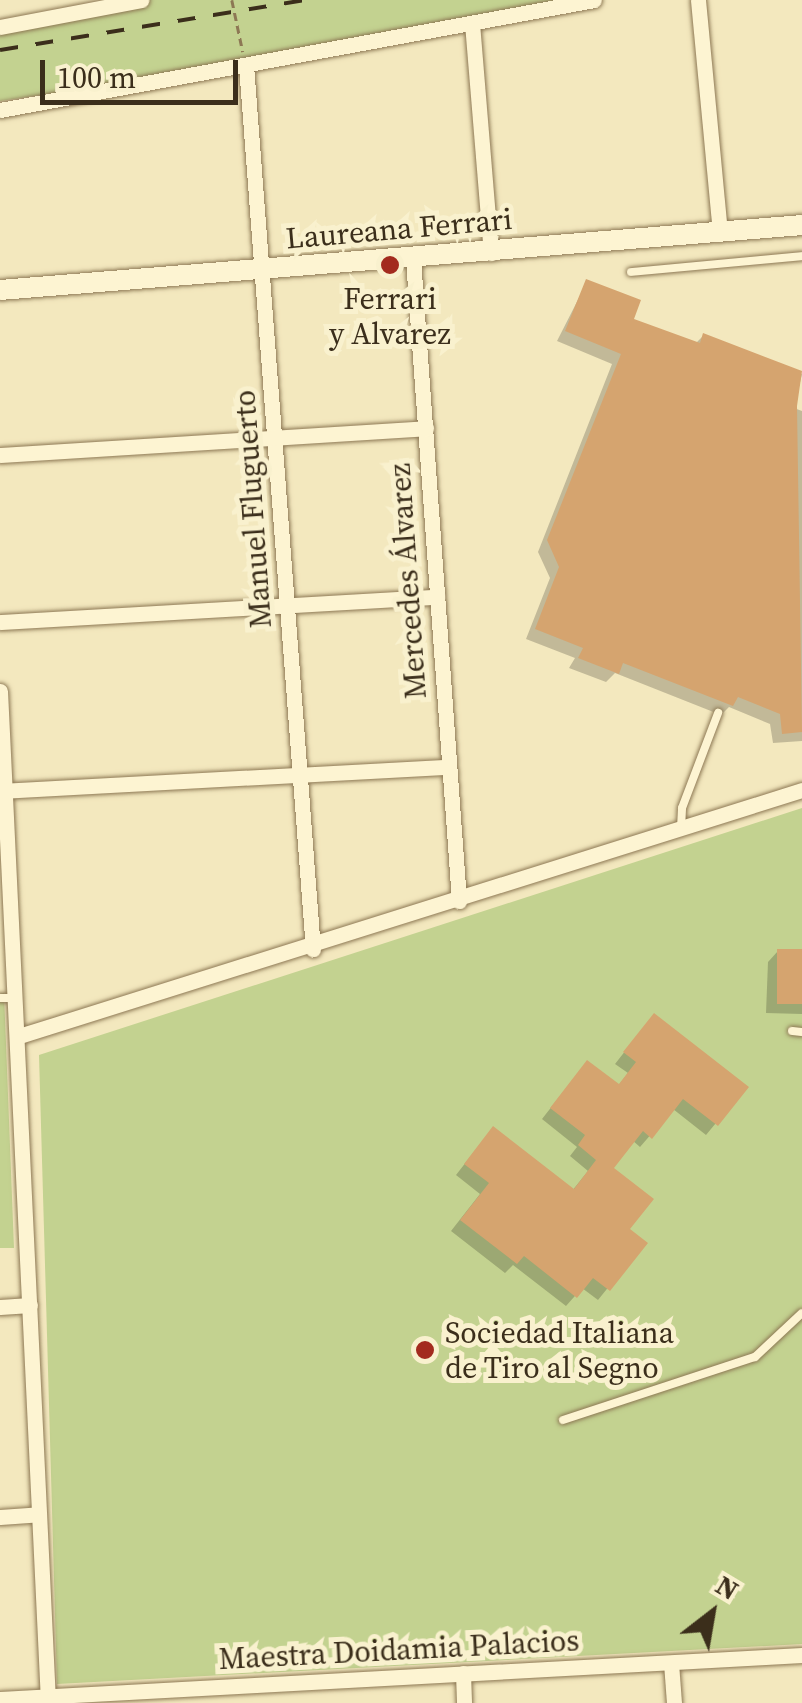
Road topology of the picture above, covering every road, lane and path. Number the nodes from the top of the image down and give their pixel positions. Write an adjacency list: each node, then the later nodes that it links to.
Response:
1 (141, 0): 6 (street)
2 (232, 0): 7 (path)
3 (594, 0): 5 (street)
4 (698, 0): 10 (street)
5 (472, 22): 7 (street); 11 (street)
6 (0, 26)
7 (246, 65): 8 (street); 14 (street, Manuel Fluguerto)
8 (0, 110)
9 (802, 225): 10 (street, Laureana Ferrari)
10 (720, 233): 11 (street, Laureana Ferrari)
11 (491, 252): 13 (street, Laureana Ferrari)
12 (802, 256): 15 (lane)
13 (413, 259): 14 (street, Laureana Ferrari); 17 (street, Mercedes Álvarez)
14 (263, 270): 16 (street, Laureana Ferrari); 18 (street, Manuel Fluguerto)
15 (631, 272)
16 (0, 290)
17 (426, 428): 18 (street); 20 (street, Mercedes Álvarez)
18 (275, 438): 19 (street); 21 (street, Manuel Fluguerto)
19 (0, 455)
20 (437, 597): 21 (street); 25 (street, Mercedes Álvarez)
21 (287, 607): 22 (street); 26 (street, Manuel Fluguerto)
22 (0, 622)
23 (0, 691): 28 (street)
24 (718, 713): 29 (lane)
25 (448, 768): 26 (street); 30 (street, Mercedes Álvarez)
26 (299, 776): 28 (street); 31 (street, Manuel Fluguerto)
27 (802, 790): 29 (street)
28 (3, 791): 32 (street)
29 (681, 828): 30 (street)
30 (459, 900): 31 (street)
31 (312, 948): 35 (street)
32 (8, 998): 35 (street)
33 (792, 1032): 34 (lane)
34 (802, 1032)
35 (19, 1036): 36 (street)
36 (30, 1306): 37 (street); 40 (street)
37 (0, 1307)
38 (802, 1314): 39 (lane)
39 (563, 1420)
40 (39, 1514): 41 (street); 47 (street)
41 (0, 1516)
42 (802, 1655): 43 (street, Maestra Doidamia Palacios)
43 (672, 1663): 44 (street, Maestra Doidamia Palacios); 50 (street)
44 (463, 1673): 45 (street, Maestra Doidamia Palacios); 49 (street)
45 (255, 1686): 47 (street, Maestra Doidamia Palacios); 48 (street)
46 (0, 1699): 47 (street, Maestra Doidamia Palacios)
47 (47, 1700)
48 (256, 1703)
49 (464, 1703)
50 (674, 1703)

